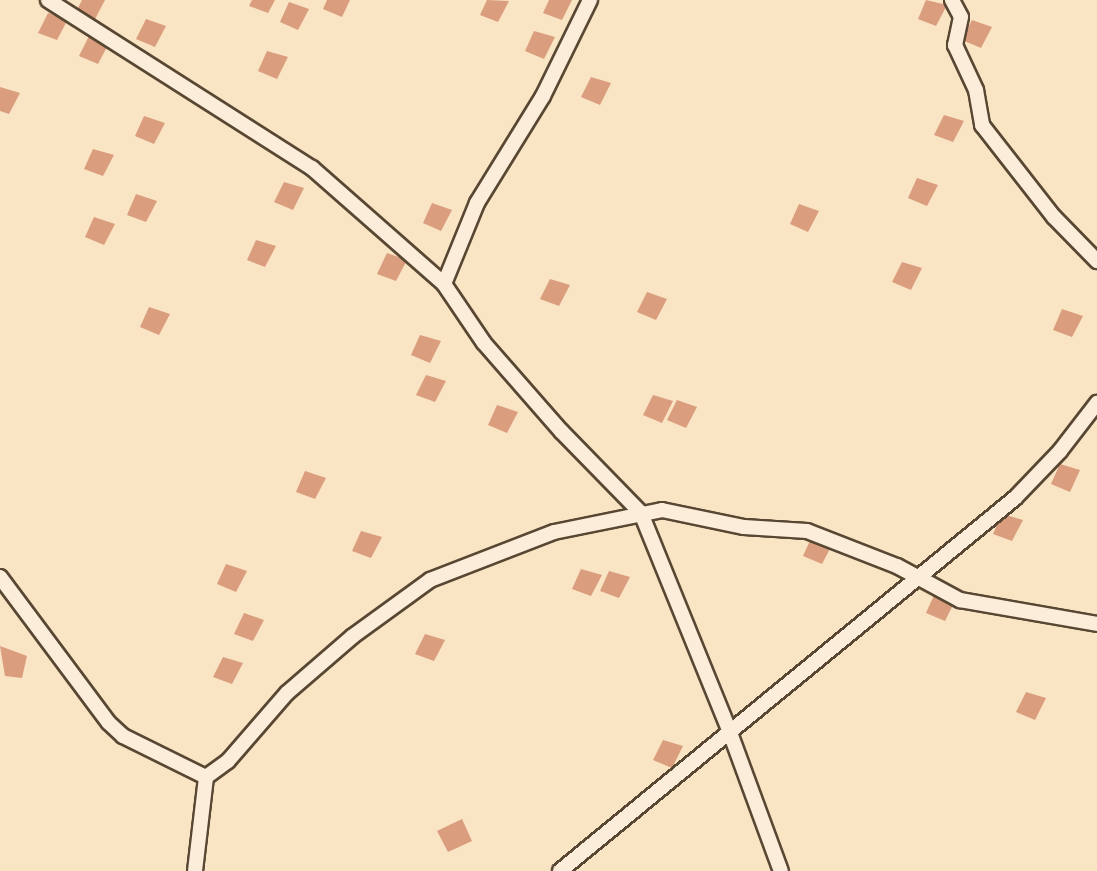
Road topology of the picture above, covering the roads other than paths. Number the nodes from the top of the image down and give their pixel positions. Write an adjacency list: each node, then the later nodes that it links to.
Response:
1 (48, 0): 5 (street)
2 (590, 0): 5 (street)
3 (952, 0): 4 (street)
4 (1097, 261)
5 (444, 284): 7 (street)
6 (1097, 403): 8 (street)
7 (640, 513): 8 (street); 11 (street); 12 (street)
8 (918, 576): 10 (street); 11 (street)
9 (0, 577): 12 (street)
10 (1097, 624)
11 (729, 730): 14 (street); 15 (street)
12 (206, 777): 13 (street)
13 (195, 871)
14 (560, 871)
15 (781, 871)

